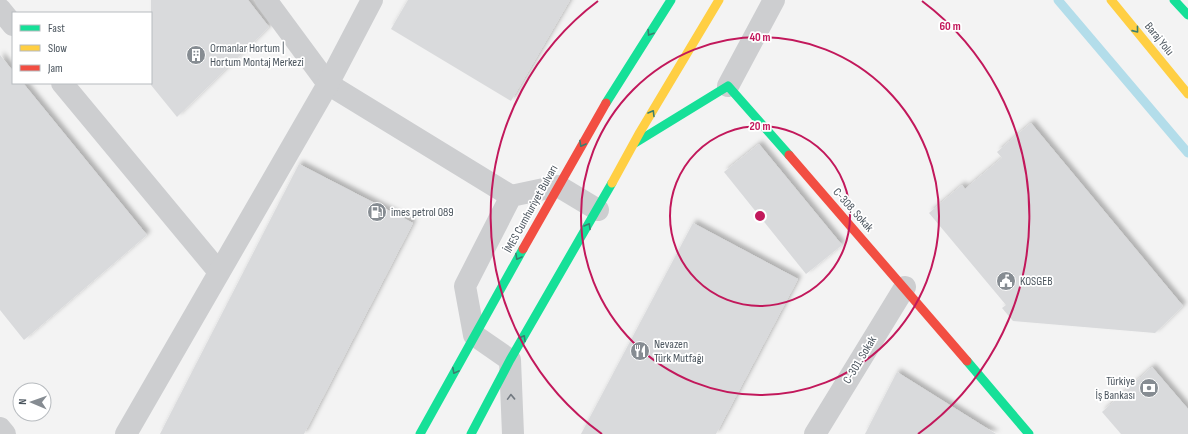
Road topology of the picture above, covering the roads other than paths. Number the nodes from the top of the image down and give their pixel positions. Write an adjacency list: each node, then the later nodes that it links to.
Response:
1 (266, 0): 12 (street)
2 (372, 0): 12 (street)
3 (671, 0): 16 (street, İMES Cumhuriyet Bulvarı, one-way to 16)
4 (719, 0): 15 (street, one-way to 4)
5 (774, 0): 13 (street)
6 (1111, 0): 14 (street, Baraj Yolu, one-way to 14)
7 (1174, 0): 9 (street)
8 (0, 9): 10 (street)
9 (1188, 16)
10 (12, 24)
11 (63, 84): 19 (street)
12 (328, 84): 17 (street); 19 (street)
13 (728, 86): 15 (street); 20 (street, C-308. Sokak)
14 (1188, 94)
15 (635, 143): 18 (street)
16 (558, 186): 17 (street); 18 (street); 21 (street, İMES Cumhuriyet Bulvarı, one-way to 21)
17 (511, 196): 21 (street)
18 (598, 210): 22 (street, one-way to 18)
19 (219, 272): 25 (street)
20 (905, 287): 29 (street, C-301. Sokak); 30 (street, C-308. Sokak)
21 (474, 335): 22 (street); 26 (street, İMES Cumhuriyet Bulvarı, one-way to 26)
22 (510, 360): 27 (street); 28 (street, one-way to 22)
23 (0, 428): 24 (street)
24 (5, 434)
25 (126, 434)
26 (420, 434)
27 (471, 434)
28 (513, 434)
29 (815, 434)
30 (1029, 434)

